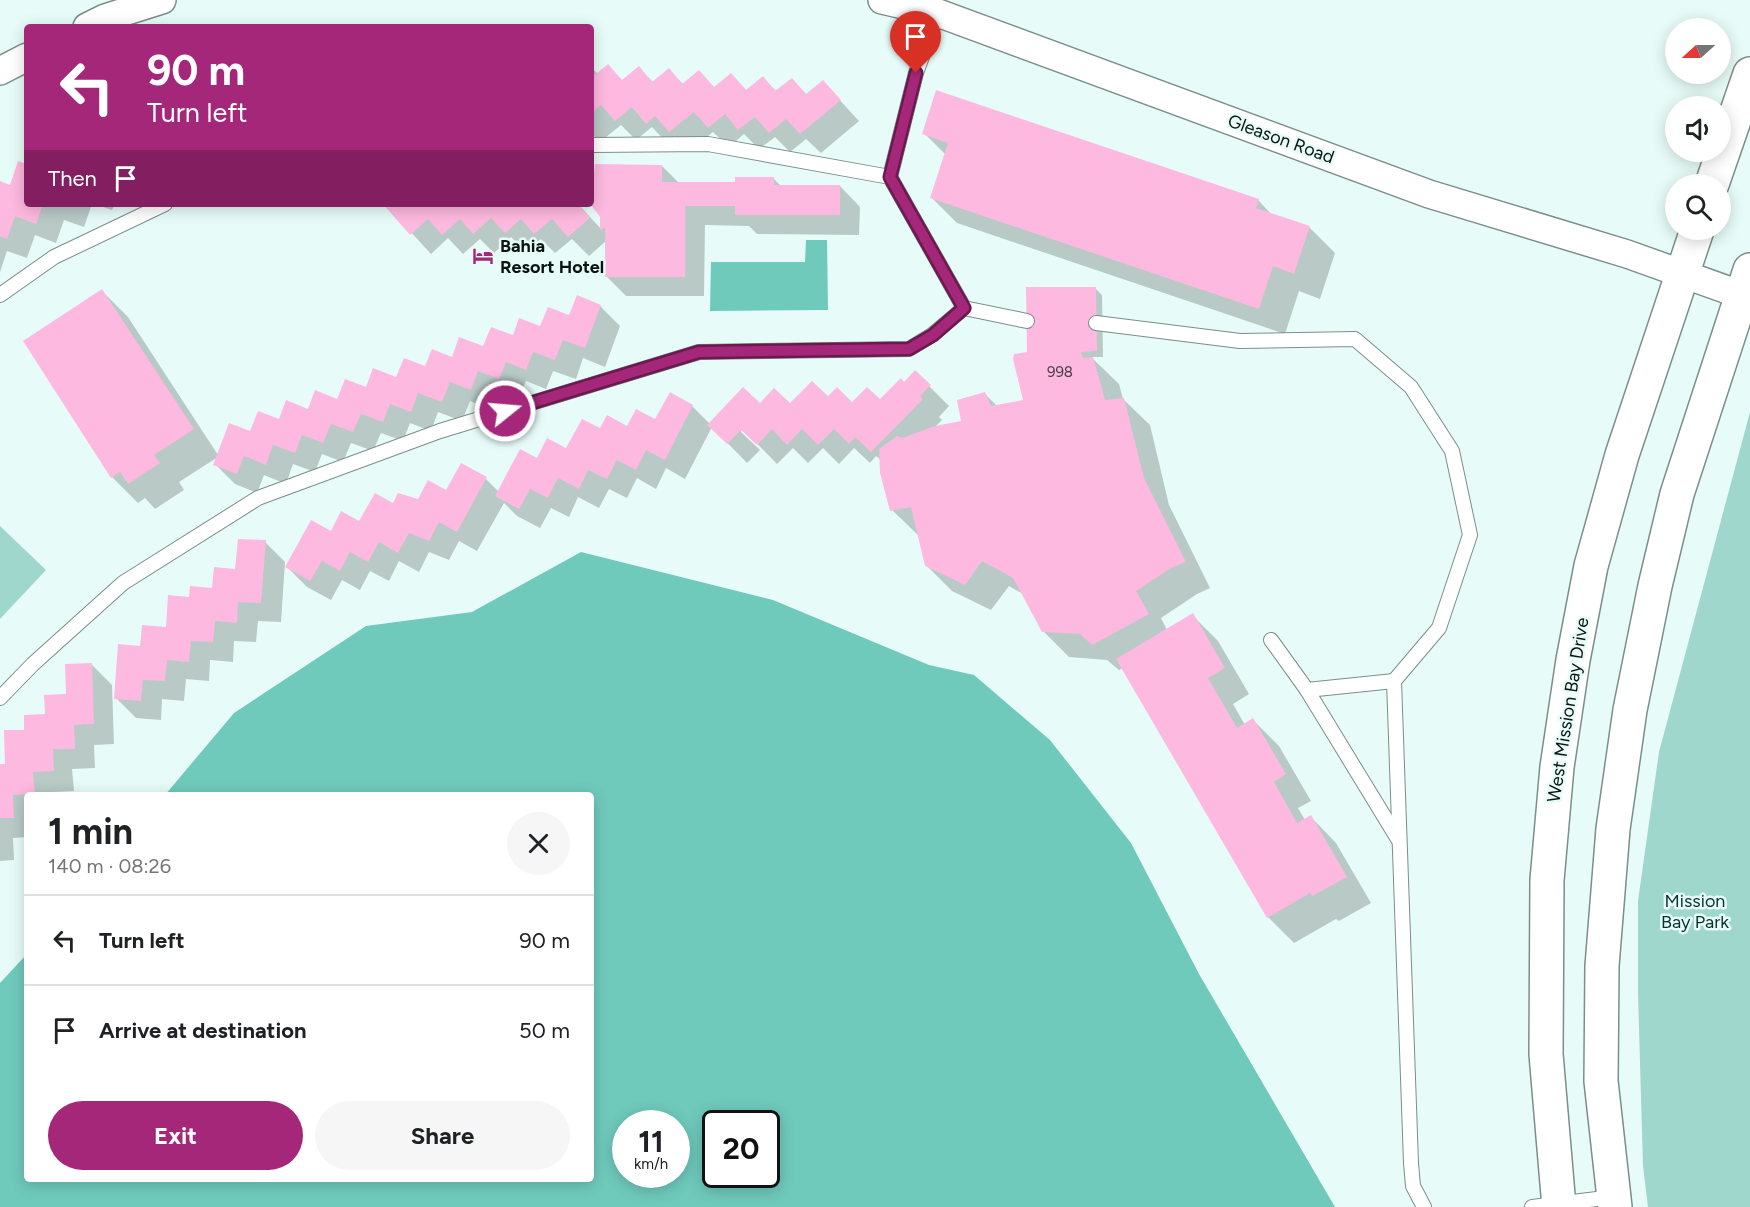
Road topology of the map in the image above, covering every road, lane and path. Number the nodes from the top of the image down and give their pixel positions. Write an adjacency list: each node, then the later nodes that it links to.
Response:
1 (162, 0): 4 (street)
2 (882, 0): 3 (street, Gleason Road)
3 (938, 14): 10 (lane); 13 (street, Gleason Road)
4 (93, 24)
5 (24, 59): 6 (street)
6 (0, 71)
7 (1750, 74): 9 (main road)
8 (594, 145): 10 (lane)
9 (1715, 174)
10 (890, 177): 16 (lane)
11 (159, 207): 15 (lane)
12 (1693, 240): 13 (main road, West Mission Bay Drive)
13 (1681, 275): 14 (street, Gleason Road); 25 (main road, West Mission Bay Drive)
14 (1747, 288): 24 (main road)
15 (0, 295)
16 (964, 308): 17 (lane); 22 (lane)
17 (1027, 321)
18 (1096, 323): 20 (lane)
19 (1271, 640): 21 (lane)
20 (1394, 681): 21 (lane); 23 (lane)
21 (1307, 690): 23 (lane)
22 (0, 698)
23 (1399, 840): 26 (lane)
24 (1614, 1202): 25 (lane)
25 (1550, 1206)
26 (1424, 1207)

